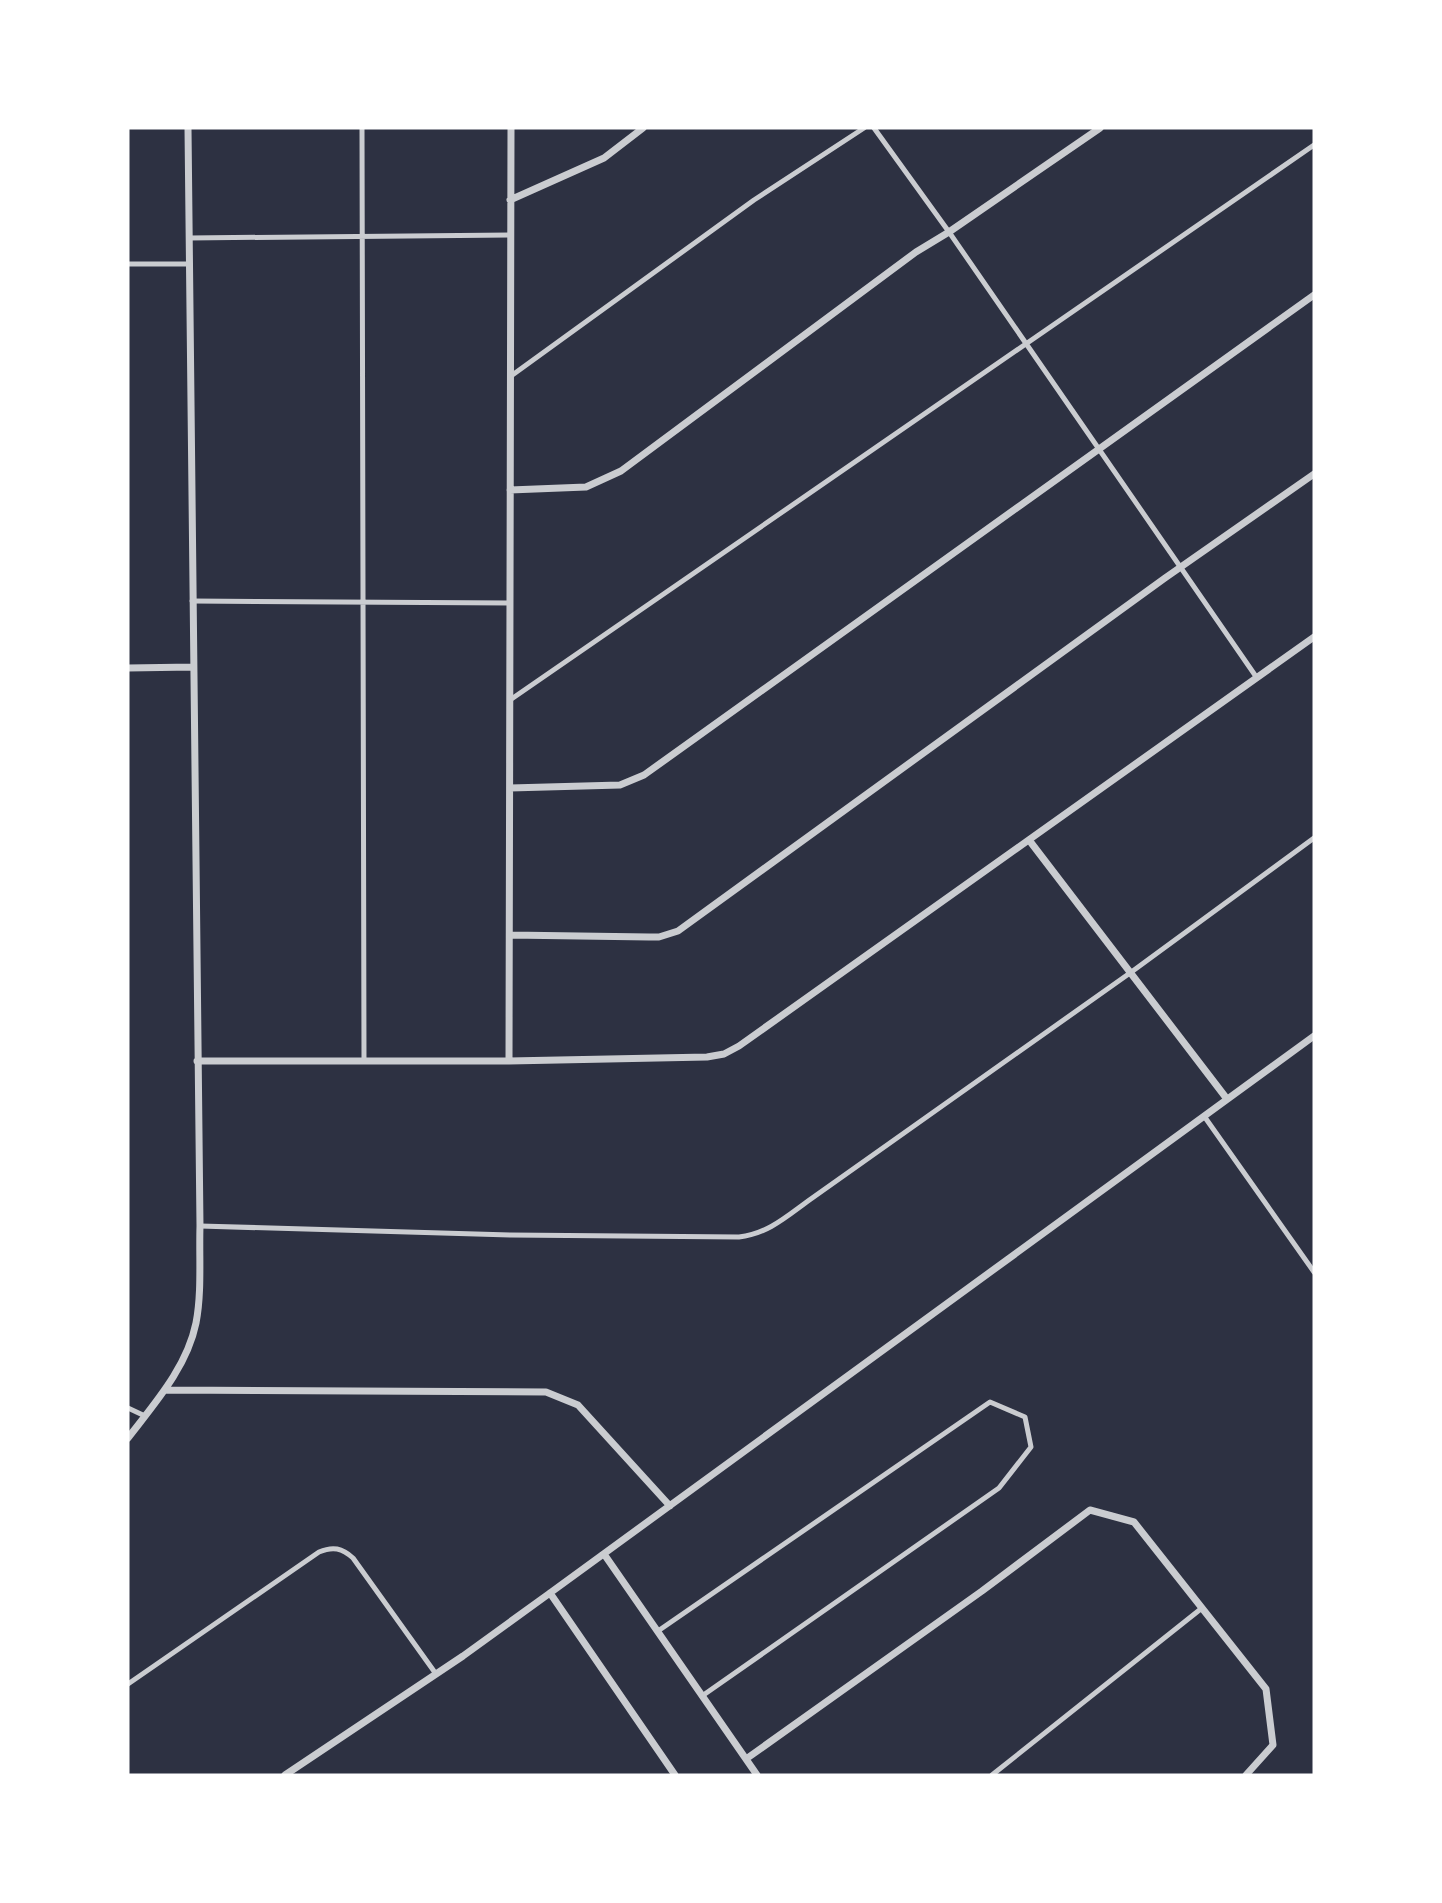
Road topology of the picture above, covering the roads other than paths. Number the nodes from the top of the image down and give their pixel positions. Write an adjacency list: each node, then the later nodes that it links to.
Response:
1 (188, 128): 13 (street)
2 (362, 128): 12 (lane)
3 (511, 128): 9 (street)
4 (643, 128): 9 (street)
5 (864, 128): 18 (lane)
6 (874, 128): 10 (lane)
7 (1100, 128): 10 (street)
8 (1314, 145): 17 (lane)
9 (510, 200): 11 (street)
10 (949, 232): 17 (lane); 21 (street)
11 (510, 235): 12 (lane); 18 (street)
12 (362, 236): 13 (lane); 24 (lane)
13 (189, 238): 15 (street)
14 (128, 264): 15 (lane)
15 (190, 264): 23 (street)
16 (1314, 295): 19 (street)
17 (1027, 344): 19 (lane); 30 (lane)
18 (510, 376): 21 (street)
19 (1099, 449): 22 (lane); 31 (street)
20 (1314, 474): 22 (street)
21 (510, 490): 25 (street)
22 (1181, 567): 29 (lane); 34 (street)
23 (192, 601): 24 (lane); 27 (street)
24 (363, 603): 25 (lane); 38 (lane)
25 (510, 603): 30 (street)
26 (1314, 637): 29 (street)
27 (193, 667): 28 (street); 37 (street)
28 (128, 668)
29 (1257, 678): 33 (street)
30 (510, 700): 31 (street)
31 (510, 788): 34 (street)
32 (1314, 838): 35 (lane)
33 (1029, 840): 35 (street); 39 (street)
34 (509, 935): 39 (street)
35 (1130, 973): 40 (street); 42 (lane)
36 (1314, 1037): 40 (street)
37 (197, 1061): 38 (street); 42 (street)
38 (364, 1061): 39 (street)
39 (509, 1061)
40 (1227, 1099): 41 (street)
41 (1204, 1116): 43 (lane); 48 (street)
42 (200, 1226): 44 (street)
43 (1314, 1272)
44 (166, 1390): 46 (street); 48 (street)
45 (128, 1408): 46 (lane)
46 (145, 1416): 47 (street)
47 (128, 1437)
48 (670, 1506): 49 (street)
49 (604, 1554): 50 (street); 52 (street)
50 (550, 1593): 53 (street); 58 (street)
51 (1202, 1608): 56 (street); 60 (lane); 61 (street)
52 (658, 1631): 55 (street); 55 (lane)
53 (436, 1674): 54 (lane); 57 (street)
54 (128, 1684)
55 (702, 1696): 56 (street)
56 (746, 1759): 59 (street)
57 (285, 1775)
58 (675, 1775)
59 (757, 1775)
60 (992, 1775)
61 (1246, 1775)

